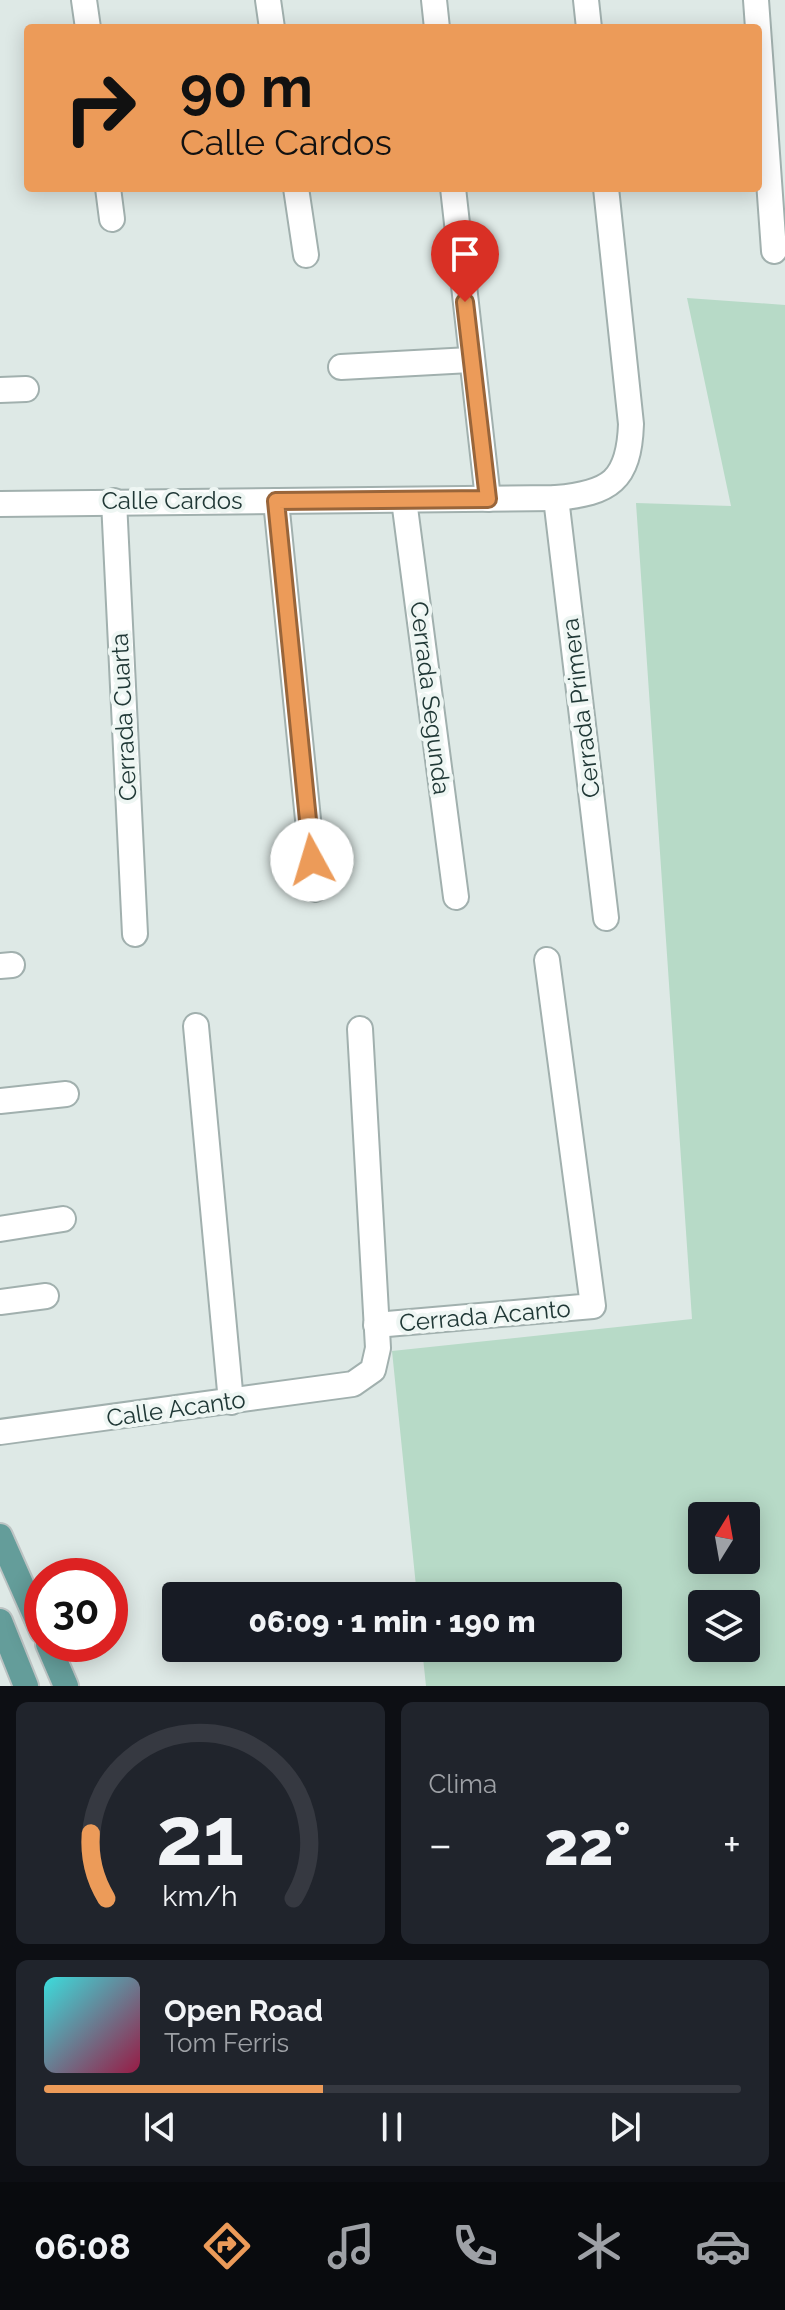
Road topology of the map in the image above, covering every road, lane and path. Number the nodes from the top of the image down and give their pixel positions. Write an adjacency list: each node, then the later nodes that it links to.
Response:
1 (84, 0): 6 (street)
2 (268, 0): 7 (street)
3 (434, 0): 8 (street)
4 (586, 0): 9 (street)
5 (756, 0): 10 (street)
6 (87, 24)
7 (271, 24)
8 (437, 24)
9 (589, 24)
10 (758, 24)
11 (762, 84): 17 (street)
12 (109, 192): 16 (street)
13 (297, 192): 18 (street)
14 (453, 192): 19 (street)
15 (606, 192): 23 (street, Calle Cardos)
16 (112, 219)
17 (774, 251)
18 (306, 255)
19 (470, 360): 20 (street); 24 (street)
20 (341, 367)
21 (26, 389): 22 (street)
22 (0, 390)
23 (556, 498): 24 (street, Calle Cardos); 31 (street, Cerrada Primera)
24 (488, 499): 25 (street, Calle Cardos)
25 (404, 500): 27 (street, Calle Cardos); 30 (street, Cerrada Segunda)
26 (114, 501): 27 (street, Calle Cardos); 28 (street, Calle Cardos); 32 (street, Cerrada Cuarta)
27 (276, 501): 29 (street)
28 (0, 504)
29 (315, 889)
30 (456, 897)
31 (606, 918)
32 (135, 934)
33 (547, 960): 42 (street, Cerrada Acanto)
34 (196, 1026): 43 (street)
35 (360, 1029): 42 (street)
36 (66, 1094): 37 (street)
37 (0, 1101)
38 (63, 1219): 39 (street)
39 (0, 1229)
40 (46, 1296): 41 (street)
41 (0, 1302)
42 (376, 1325): 43 (street, Calle Acanto)
43 (231, 1402): 44 (street, Calle Acanto)
44 (0, 1432)
45 (0, 1536): 46 (main road)
46 (24, 1590)
47 (0, 1621): 49 (main road)
48 (56, 1662): 50 (main road)
49 (26, 1686)
50 (66, 1686)

